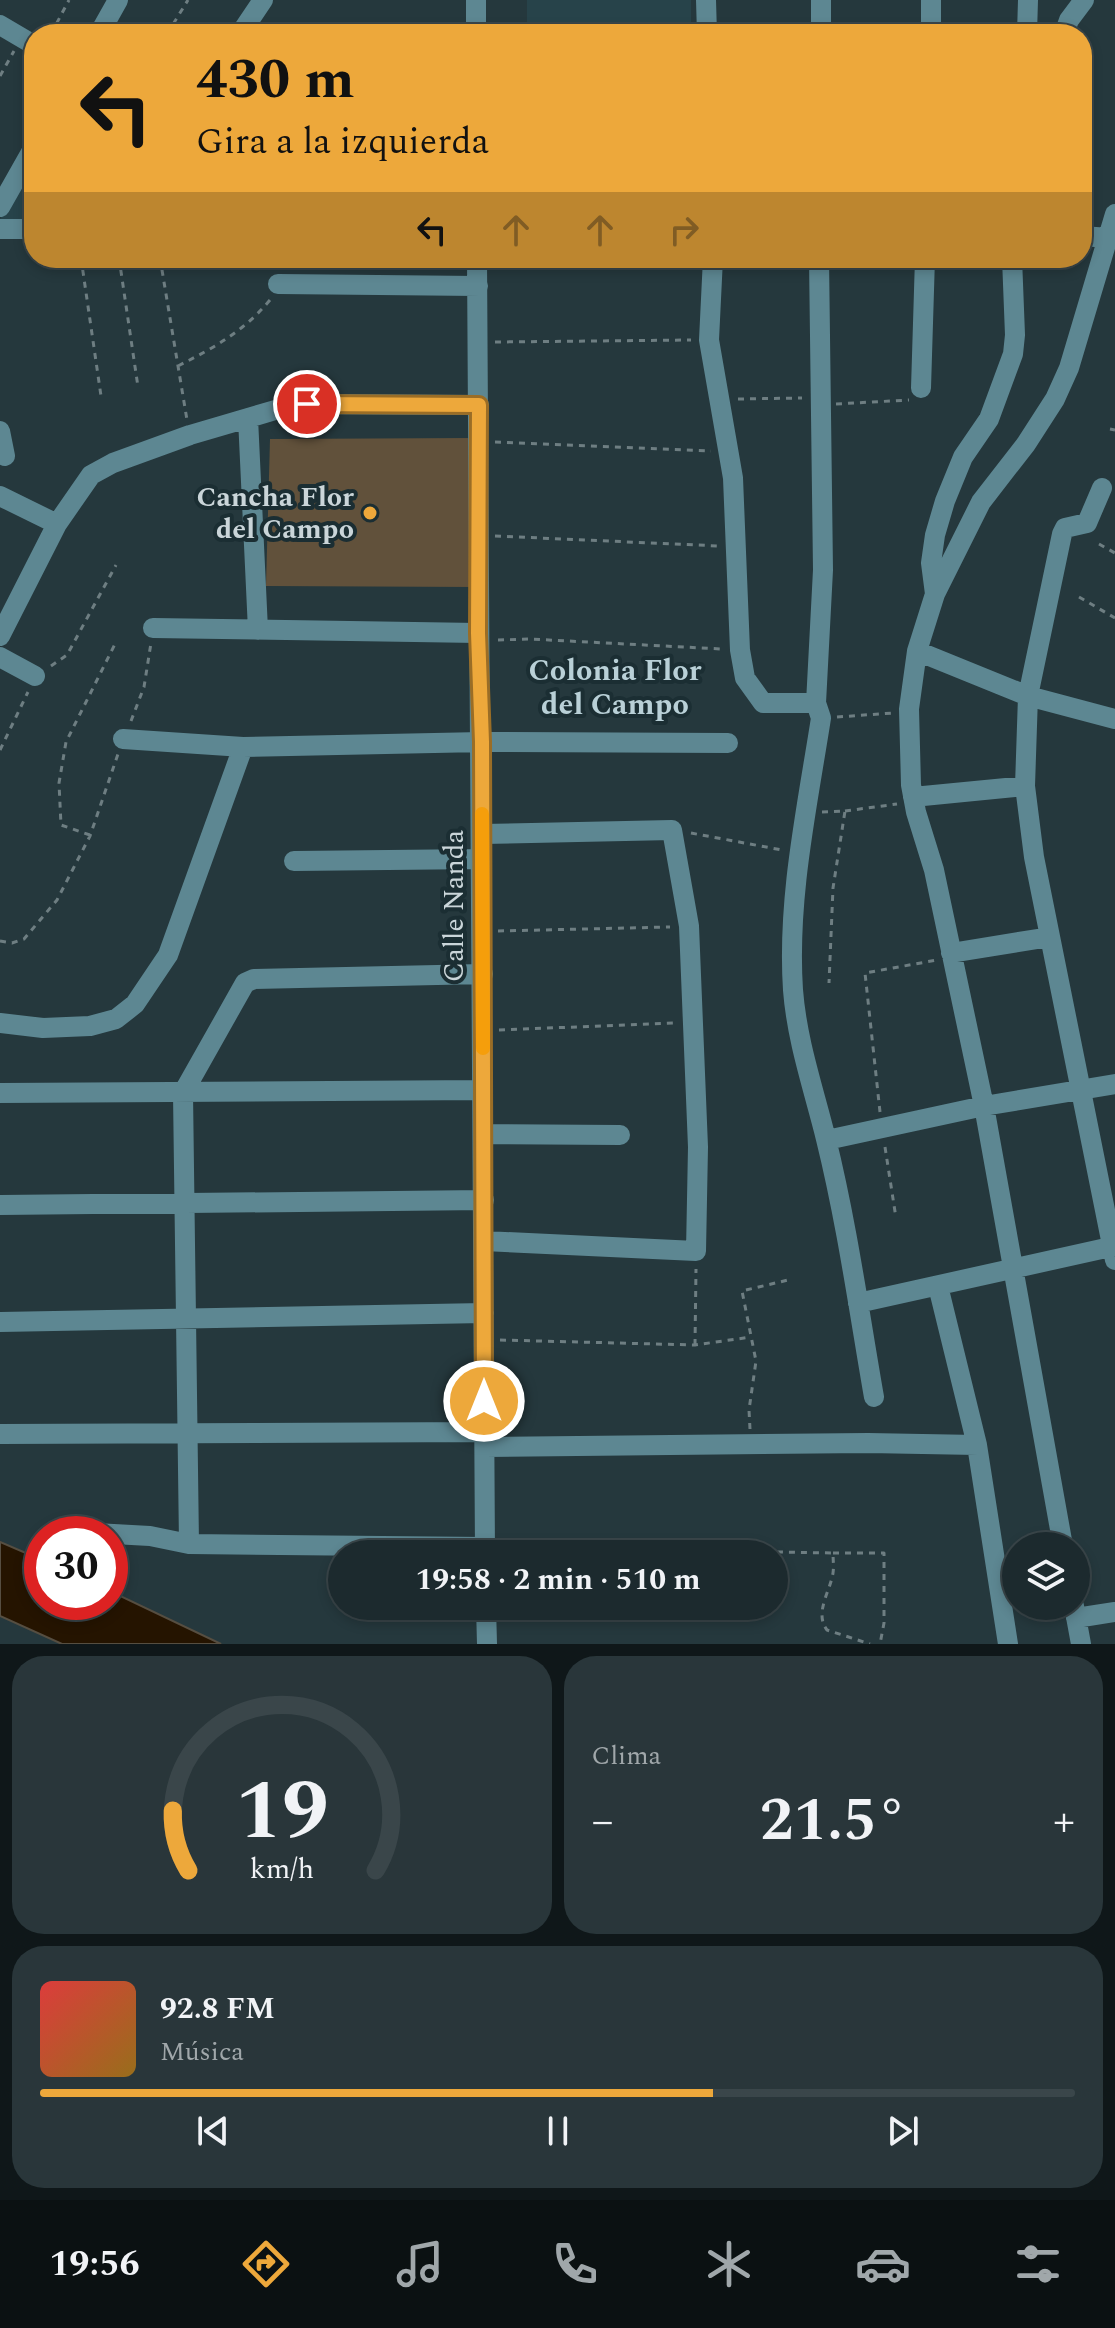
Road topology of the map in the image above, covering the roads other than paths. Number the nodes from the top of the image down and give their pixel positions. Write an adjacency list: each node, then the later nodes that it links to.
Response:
1 (118, 0): 9 (street)
2 (263, 0): 10 (street)
3 (476, 0): 11 (street)
4 (706, 0): 12 (street)
5 (821, 0): 13 (street)
6 (931, 0): 14 (street)
7 (1028, 0): 15 (street)
8 (1084, 0): 16 (street)
9 (105, 24)
10 (247, 24)
11 (476, 24)
12 (707, 24)
13 (821, 24)
14 (931, 24)
15 (1027, 24)
16 (1068, 24)
17 (0, 25): 18 (street)
18 (24, 39)
19 (24, 165): 20 (street)
20 (0, 207)
21 (1115, 214): 25 (street)
22 (0, 229): 23 (street)
23 (24, 229)
24 (1092, 237): 25 (street)
25 (1109, 238): 41 (street)
26 (477, 268): 32 (street, Calle Nanda)
27 (713, 268): 50 (street)
28 (819, 268): 50 (street)
29 (925, 268): 33 (street)
30 (1012, 268): 41 (street)
31 (278, 284): 32 (street)
32 (478, 286): 34 (street, Calle Nanda)
33 (921, 388)
34 (479, 405): 35 (street); 45 (street, Calle Nanda)
35 (248, 418): 40 (street); 43 (street)
36 (0, 431): 37 (street)
37 (5, 456)
38 (1102, 488): 49 (street)
39 (0, 496): 40 (street)
40 (57, 524): 44 (street)
41 (935, 594): 46 (street)
42 (153, 628): 43 (street)
43 (258, 630): 45 (street)
44 (0, 636)
45 (478, 636): 53 (street, Calle Nanda)
46 (917, 651): 49 (street); 57 (street)
47 (0, 657): 48 (street)
48 (35, 676)
49 (1028, 696): 51 (street); 56 (street)
50 (819, 711): 73 (street)
51 (1115, 719)
52 (123, 739): 55 (street)
53 (482, 742): 54 (street); 55 (street); 58 (street, Calle Nanda)
54 (728, 743)
55 (243, 747): 64 (street)
56 (1025, 786): 57 (street); 61 (street)
57 (913, 799): 62 (street)
58 (482, 834): 59 (street, Calle Nanda); 77 (street)
59 (482, 859): 60 (street); 63 (street, Calle Nanda)
60 (294, 861)
61 (1050, 937): 62 (street); 66 (street)
62 (952, 955): 70 (street)
63 (483, 974): 67 (street, Calle Nanda); 69 (street)
64 (1, 1027)
65 (1115, 1084): 66 (street)
66 (1081, 1089): 70 (street); 78 (street)
67 (483, 1090): 69 (street); 71 (street, Calle Nanda)
68 (0, 1093): 69 (street)
69 (183, 1093): 76 (street)
70 (984, 1106): 73 (street); 79 (street)
71 (483, 1134): 72 (street); 74 (street, Calle Nanda)
72 (620, 1135)
73 (827, 1140): 81 (street)
74 (484, 1200): 76 (street); 77 (street, Calle Nanda)
75 (0, 1205): 76 (street)
76 (184, 1205): 83 (street)
77 (484, 1241): 82 (street, Calle Nanda)
78 (1114, 1251): 79 (street)
79 (1012, 1268): 80 (street); 90 (street)
80 (938, 1286): 81 (street); 89 (street)
81 (858, 1303): 85 (street)
82 (484, 1313): 83 (street); 88 (street, Calle Nanda)
83 (186, 1320): 84 (street); 86 (street)
84 (0, 1322)
85 (874, 1397)
86 (187, 1432): 87 (street); 88 (street); 93 (street)
87 (0, 1434)
88 (484, 1440): 89 (street); 92 (street, Calle Nanda)
89 (977, 1445): 100 (street)
90 (1060, 1532)
91 (128, 1534): 93 (street)
92 (485, 1540)
93 (189, 1544): 94 (street)
94 (328, 1547)
95 (1090, 1612): 96 (street)
96 (1115, 1612)
97 (486, 1620): 99 (street)
98 (1076, 1620): 101 (street)
99 (487, 1644)
100 (1008, 1644)
101 (1081, 1644)

